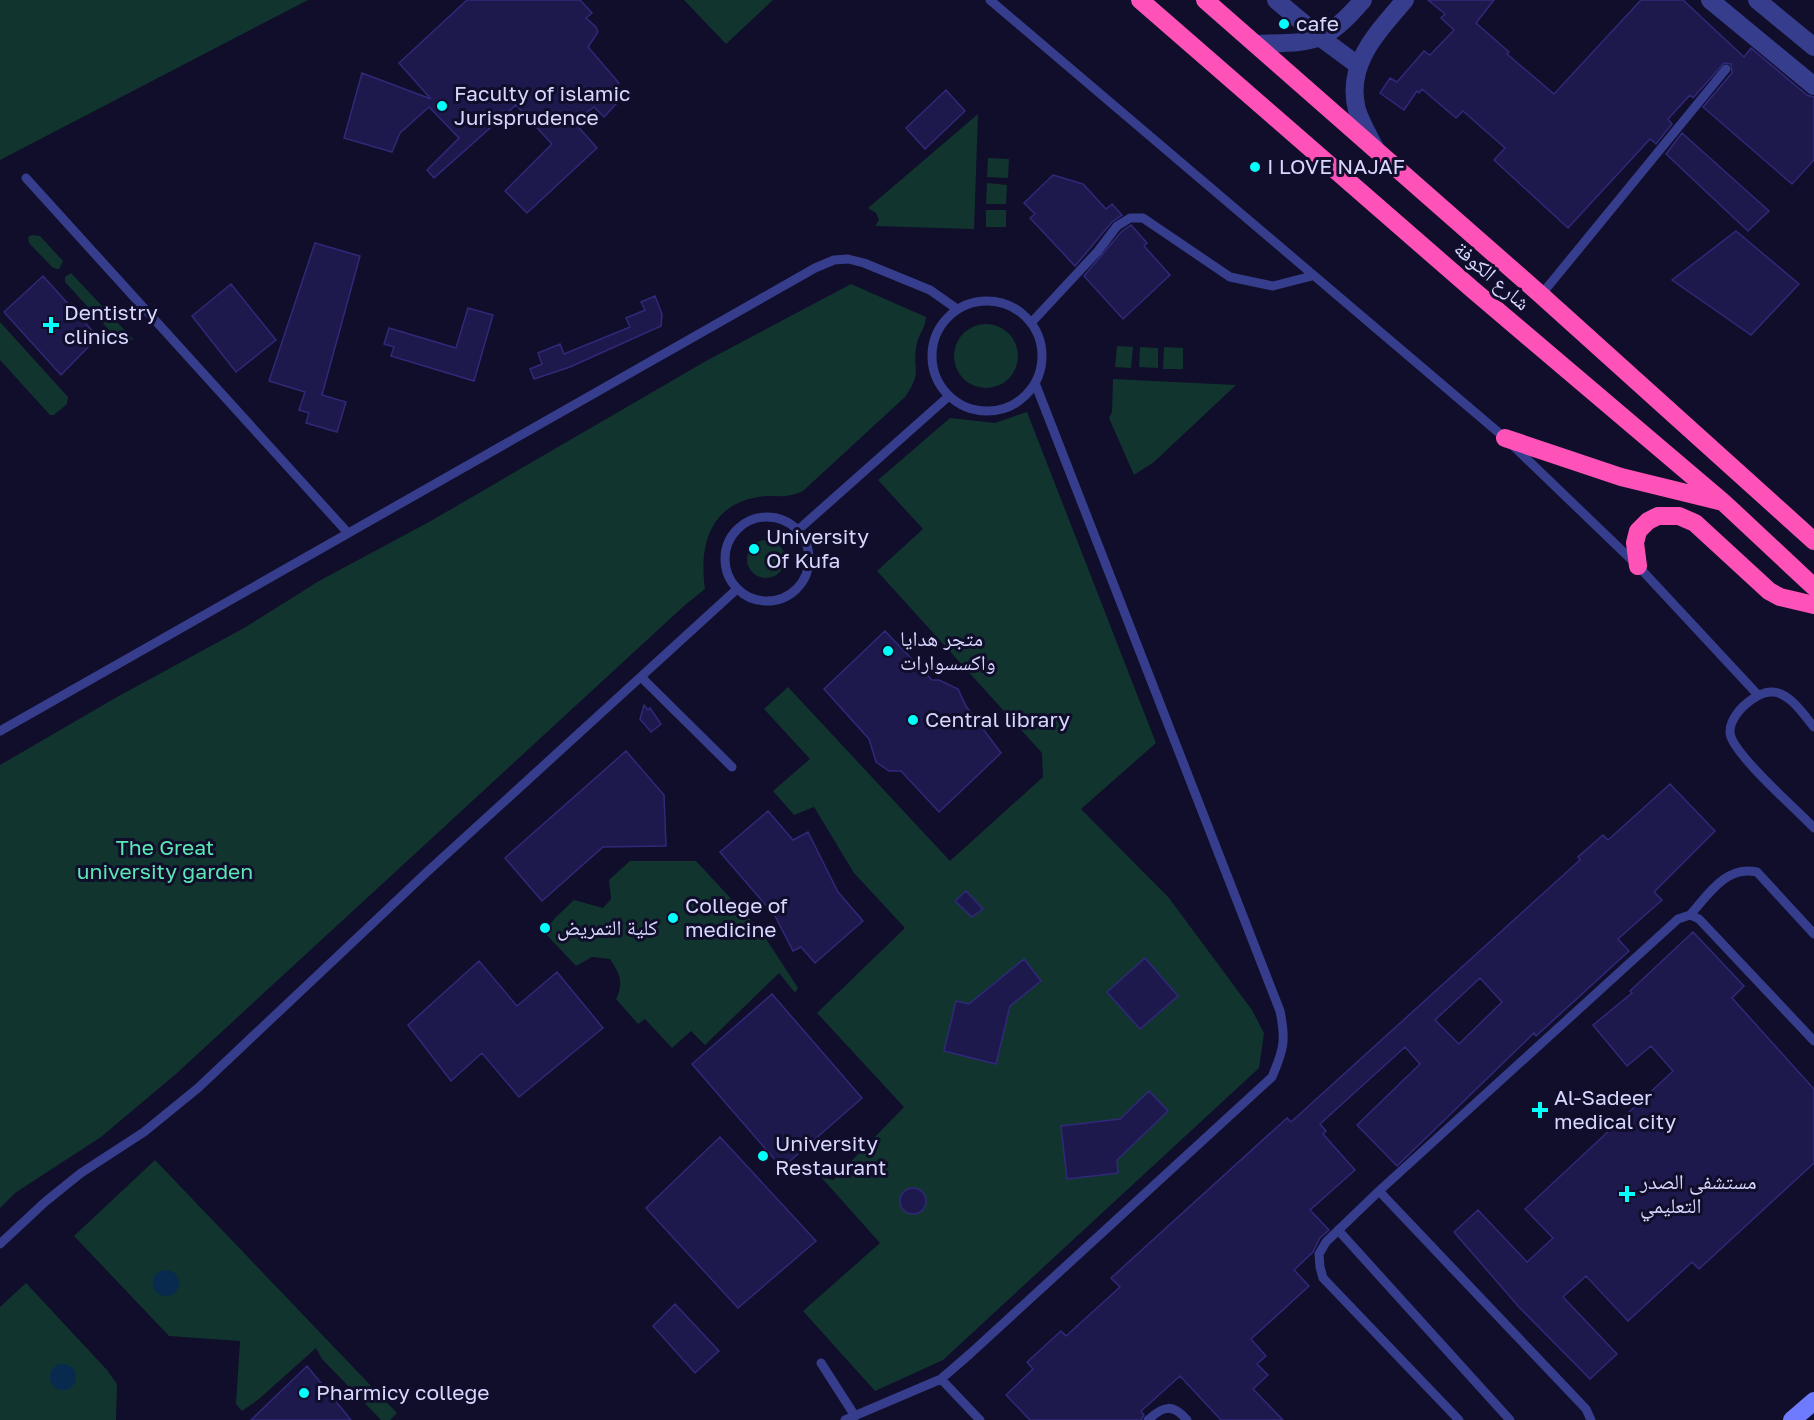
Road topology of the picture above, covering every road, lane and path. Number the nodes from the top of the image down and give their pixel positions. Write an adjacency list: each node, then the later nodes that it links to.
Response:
1 (990, 0): 17 (lane)
2 (1140, 0): 24 (highway, شارع الكوفة)
3 (1204, 0): 11 (highway, شارع الكوفة)
4 (1276, 0): 9 (street)
5 (1362, 0): 9 (street)
6 (1405, 0): 12 (street)
7 (1710, 0): 14 (street)
8 (1757, 0): 10 (street)
9 (1321, 38): 11 (street); 12 (street)
10 (1811, 39)
11 (1256, 44): 15 (highway, شارع الكوفة)
12 (1359, 66): 15 (street)
13 (1726, 69): 18 (lane)
14 (1814, 86)
15 (1374, 148): 18 (highway, شارع الكوفة)
16 (26, 178): 26 (lane)
17 (1312, 276): 20 (lane); 23 (lane)
18 (1541, 294): 27 (highway, شارع الكوفة)
19 (957, 309): 20 (lane); 22 (lane); 26 (lane)
20 (1031, 322): 21 (lane)
21 (1035, 383): 22 (lane); 45 (lane)
22 (949, 396): 25 (lane)
23 (1505, 438): 24 (highway); 28 (lane)
24 (1723, 502): 29 (highway, شارع الكوفة)
25 (798, 530): 30 (lane); 30 (lane)
26 (348, 533): 35 (lane)
27 (1814, 541)
28 (1638, 566): 31 (highway); 33 (lane)
29 (1814, 587)
30 (737, 589): 32 (lane)
31 (1814, 605)
32 (641, 677): 36 (lane); 43 (lane)
33 (1758, 695): 34 (lane); 37 (lane)
34 (1814, 727)
35 (0, 731)
36 (732, 767)
37 (1814, 828)
38 (1690, 915): 39 (lane); 40 (lane); 41 (lane)
39 (1814, 934)
40 (1814, 1041)
41 (1379, 1191): 42 (lane); 54 (lane)
42 (1338, 1230): 52 (lane); 53 (lane)
43 (0, 1244)
44 (821, 1363): 47 (lane)
45 (941, 1379): 47 (lane); 49 (lane)
46 (1814, 1401): 55 (street)
47 (855, 1416): 48 (lane)
48 (844, 1420)
49 (980, 1420)
50 (1148, 1420): 51 (lane)
51 (1187, 1420)
52 (1460, 1420)
53 (1510, 1420)
54 (1591, 1420)
55 (1792, 1420)

